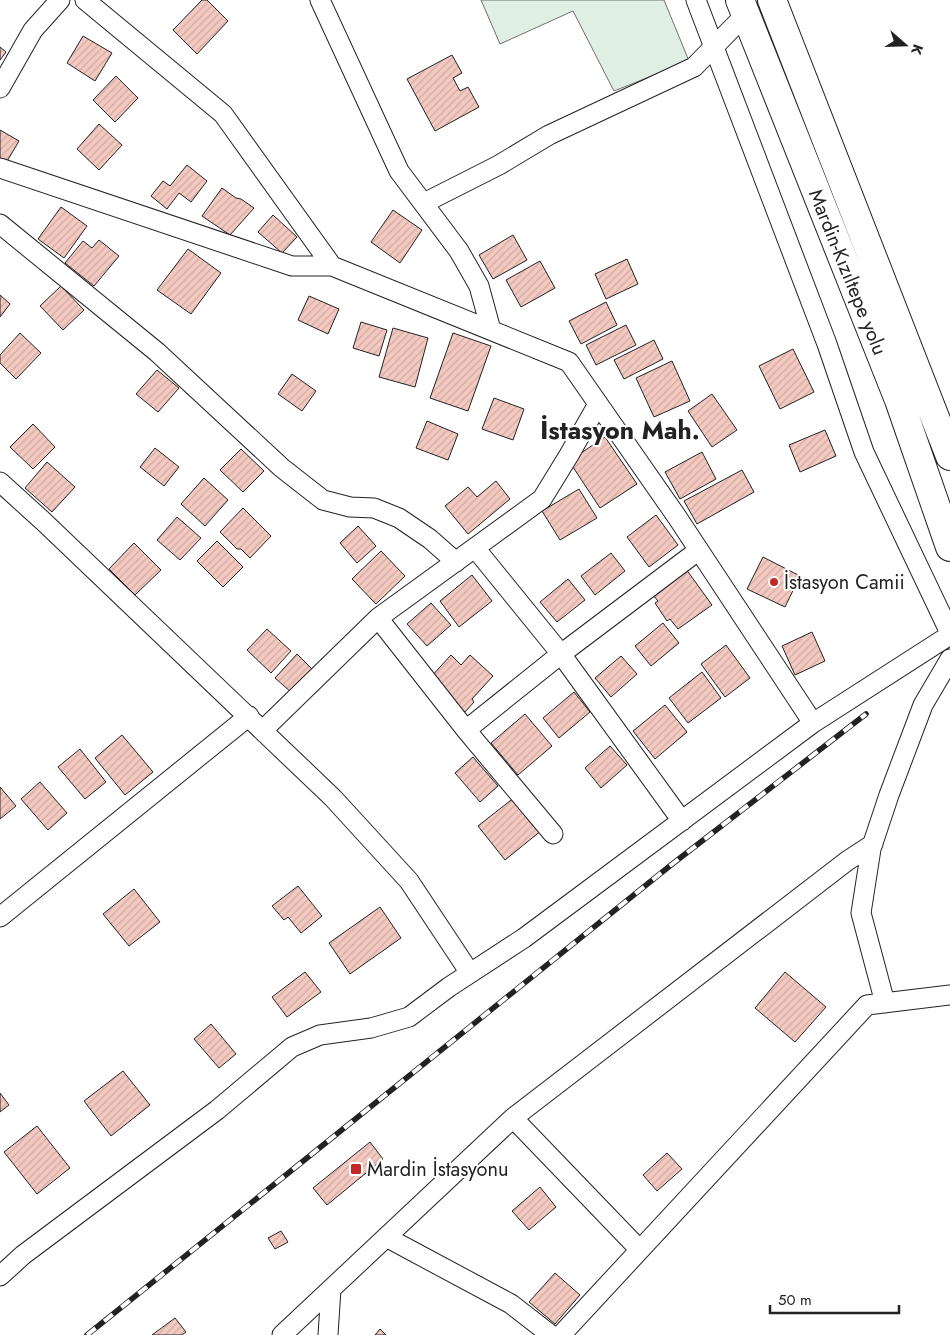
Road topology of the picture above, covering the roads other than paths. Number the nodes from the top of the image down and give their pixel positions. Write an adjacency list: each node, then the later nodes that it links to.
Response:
1 (60, 0): 8 (street)
2 (85, 0): 12 (street)
3 (320, 0): 10 (street)
4 (696, 0): 7 (street)
5 (772, 0): 15 (highway, Mardin-Kızıltepe yolu)
6 (743, 7): 7 (street); 17 (highway, Mardin-Kızıltepe yolu)
7 (713, 47): 10 (street); 22 (street)
8 (0, 88)
9 (0, 168): 12 (street)
10 (424, 203): 13 (street)
11 (0, 224): 20 (street)
12 (332, 266): 13 (street)
13 (491, 330): 14 (street)
14 (598, 404): 18 (street); 19 (street)
15 (950, 456)
16 (0, 482): 25 (street)
17 (950, 547)
18 (476, 548): 20 (street); 23 (street)
19 (699, 550): 23 (street); 26 (street)
20 (456, 562): 21 (street)
21 (378, 618): 27 (street); 28 (street)
22 (950, 634): 26 (street)
23 (561, 654): 28 (street); 29 (street)
24 (950, 659): 31 (street)
25 (249, 716): 27 (street); 32 (street)
26 (813, 723): 29 (street)
27 (263, 730): 33 (street)
28 (466, 730): 30 (street)
29 (682, 821): 33 (street)
30 (553, 834)
31 (873, 844): 35 (street); 36 (street)
32 (0, 917)
33 (470, 973): 39 (street)
34 (950, 995): 35 (street)
35 (885, 1003): 38 (street)
36 (513, 1118): 37 (street); 38 (street)
37 (386, 1237): 40 (street); 43 (street)
38 (640, 1250): 44 (street)
39 (0, 1276)
40 (331, 1289): 41 (street); 42 (street)
41 (282, 1335)
42 (328, 1335)
43 (551, 1335)
44 (560, 1335)

